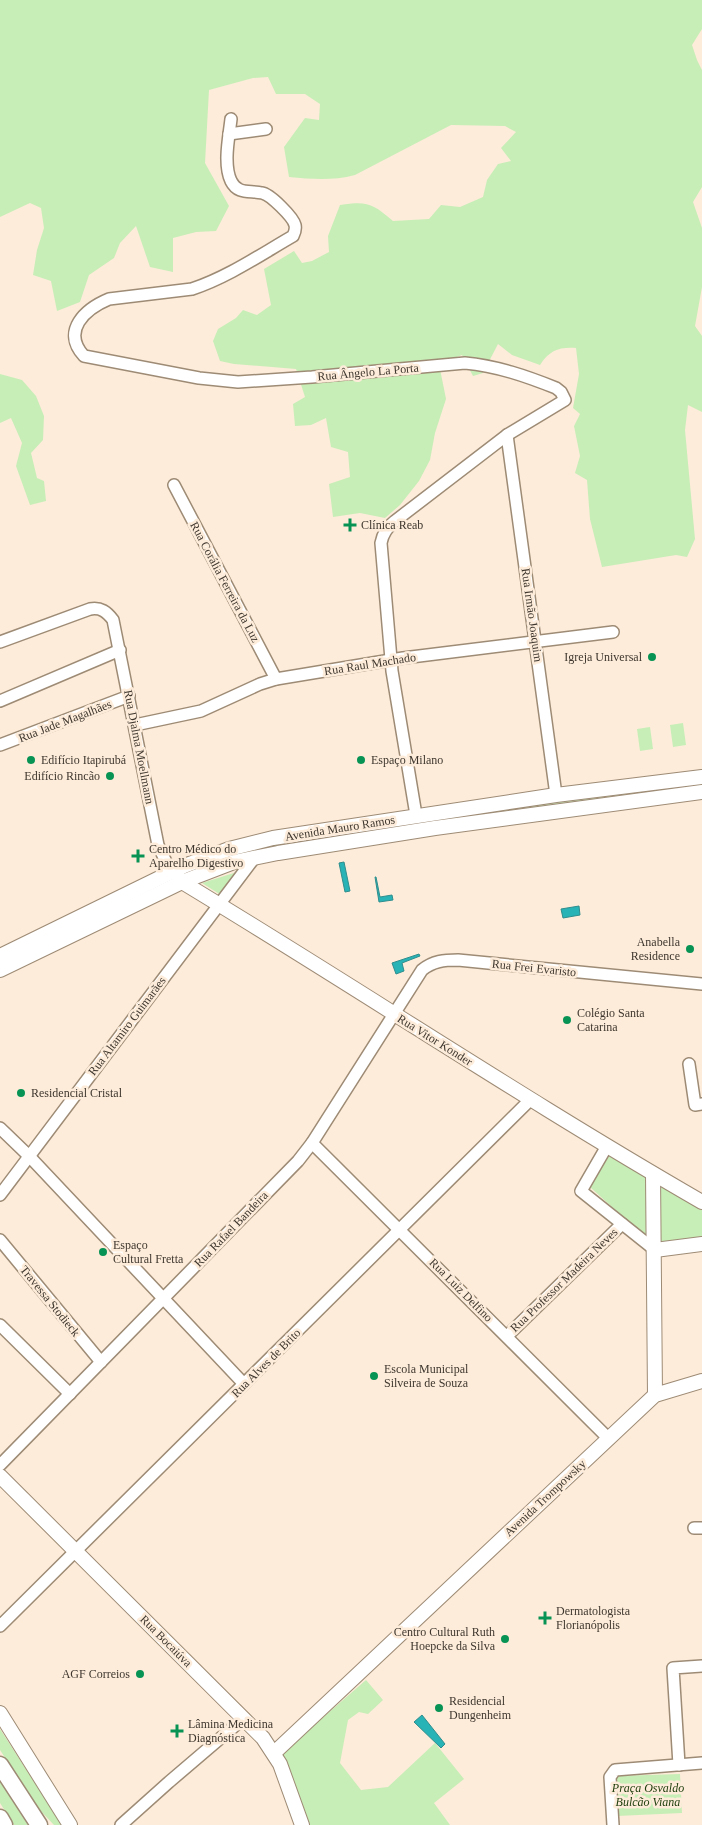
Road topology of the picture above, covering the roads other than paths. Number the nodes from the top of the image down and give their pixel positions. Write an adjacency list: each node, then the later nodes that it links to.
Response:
1 (230, 119): 3 (street, Rua Ângelo La Porta)
2 (266, 129): 3 (street)
3 (229, 134): 4 (street, Rua Ângelo La Porta)
4 (508, 435): 8 (street, Rua Irmão Joaquim); 10 (street, Rua Ângelo La Porta)
5 (174, 485): 11 (street, Rua Corália Ferreira da Luz)
6 (613, 632): 8 (street, Rua Raul Machado)
7 (0, 642): 9 (street, Rua Djalma Moellmann)
8 (536, 642): 10 (street, Rua Raul Machado); 18 (street, Rua Irmão Joaquim)
9 (120, 650): 12 (street, Rua Djalma Moellmann); 13 (street)
10 (391, 660): 11 (street, Rua Raul Machado); 19 (street, Rua Ângelo La Porta)
11 (276, 679): 14 (street, Rua Raul Machado)
12 (129, 696): 14 (street, Rua Djalma Moellmann); 15 (street, Rua Jade Magalhães)
13 (0, 700)
14 (135, 725): 21 (street, Rua Djalma Moellmann)
15 (0, 745)
16 (702, 777): 18 (main road, Avenida Mauro Ramos)
17 (702, 792): 20 (main road, Avenida Mauro Ramos)
18 (556, 794): 19 (main road, Avenida Mauro Ramos)
19 (416, 815): 21 (main road, Avenida Mauro Ramos)
20 (255, 858): 21 (main road, Avenida Mauro Ramos); 22 (street, Rua Altamiro Guimarães)
21 (177, 876): 22 (main road, Rua Vitor Konder); 23 (main road, Avenida Mauro Ramos); 24 (main road, Avenida Mauro Ramos)
22 (219, 904): 26 (main road, Rua Vitor Konder); 33 (street, Rua Altamiro Guimarães)
23 (0, 956)
24 (0, 970)
25 (702, 984): 26 (street, Rua Frei Evaristo)
26 (393, 1014): 28 (main road, Rua Vitor Konder); 31 (street, Rua Rafael Bandeira)
27 (689, 1064): 29 (street)
28 (531, 1099): 32 (main road, Rua Vitor Konder); 40 (street, Rua Alves de Brito)
29 (702, 1104)
30 (0, 1128): 33 (street)
31 (312, 1143): 40 (street, Rua Luiz Delfino); 44 (street, Rua Rafael Bandeira)
32 (607, 1146): 34 (main road, Rua Vitor Konder); 39 (street)
33 (29, 1156): 36 (street, Rua Altamiro Guimarães); 44 (street)
34 (654, 1174): 35 (main road, Rua Vitor Konder); 37 (main road)
35 (672, 1184): 37 (main road); 38 (main road, Rua Vitor Konder)
36 (0, 1195)
37 (654, 1195): 43 (main road)
38 (702, 1202)
39 (622, 1224): 43 (street); 46 (street, Rua Professor Madeira Neves)
40 (400, 1230): 46 (street, Rua Luiz Delfino); 49 (street, Rua Alves de Brito)
41 (0, 1240): 47 (street, Travessa Stodieck)
42 (702, 1244): 43 (main road)
43 (655, 1250): 51 (main road)
44 (164, 1298): 47 (street, Rua Rafael Bandeira); 49 (street)
45 (0, 1325): 50 (street)
46 (507, 1336): 52 (street, Rua Luiz Delfino)
47 (101, 1362): 50 (street, Rua Rafael Bandeira)
48 (702, 1381): 51 (main road)
49 (244, 1384): 55 (street, Rua Alves de Brito)
50 (70, 1394): 53 (street, Rua Rafael Bandeira)
51 (655, 1395): 52 (main road, Avenida Trompowsky)
52 (609, 1438): 60 (main road, Avenida Trompowsky)
53 (0, 1465)
54 (0, 1476): 55 (main road, Rua Bocaiúva)
55 (76, 1551): 56 (street, Rua Alves de Brito); 59 (main road, Rua Bocaiúva)
56 (0, 1626)
57 (702, 1666): 63 (street)
58 (0, 1714): 67 (main road)
59 (244, 1718): 60 (main road, Rua Bocaiúva); 68 (street)
60 (274, 1753): 69 (main road, Rua Bocaiúva)
61 (702, 1763): 63 (street)
62 (0, 1765): 66 (highway)
63 (679, 1765): 70 (street)
64 (0, 1818): 65 (highway)
65 (4, 1825)
66 (39, 1825)
67 (70, 1825)
68 (121, 1825)
69 (302, 1825)
70 (613, 1825)

